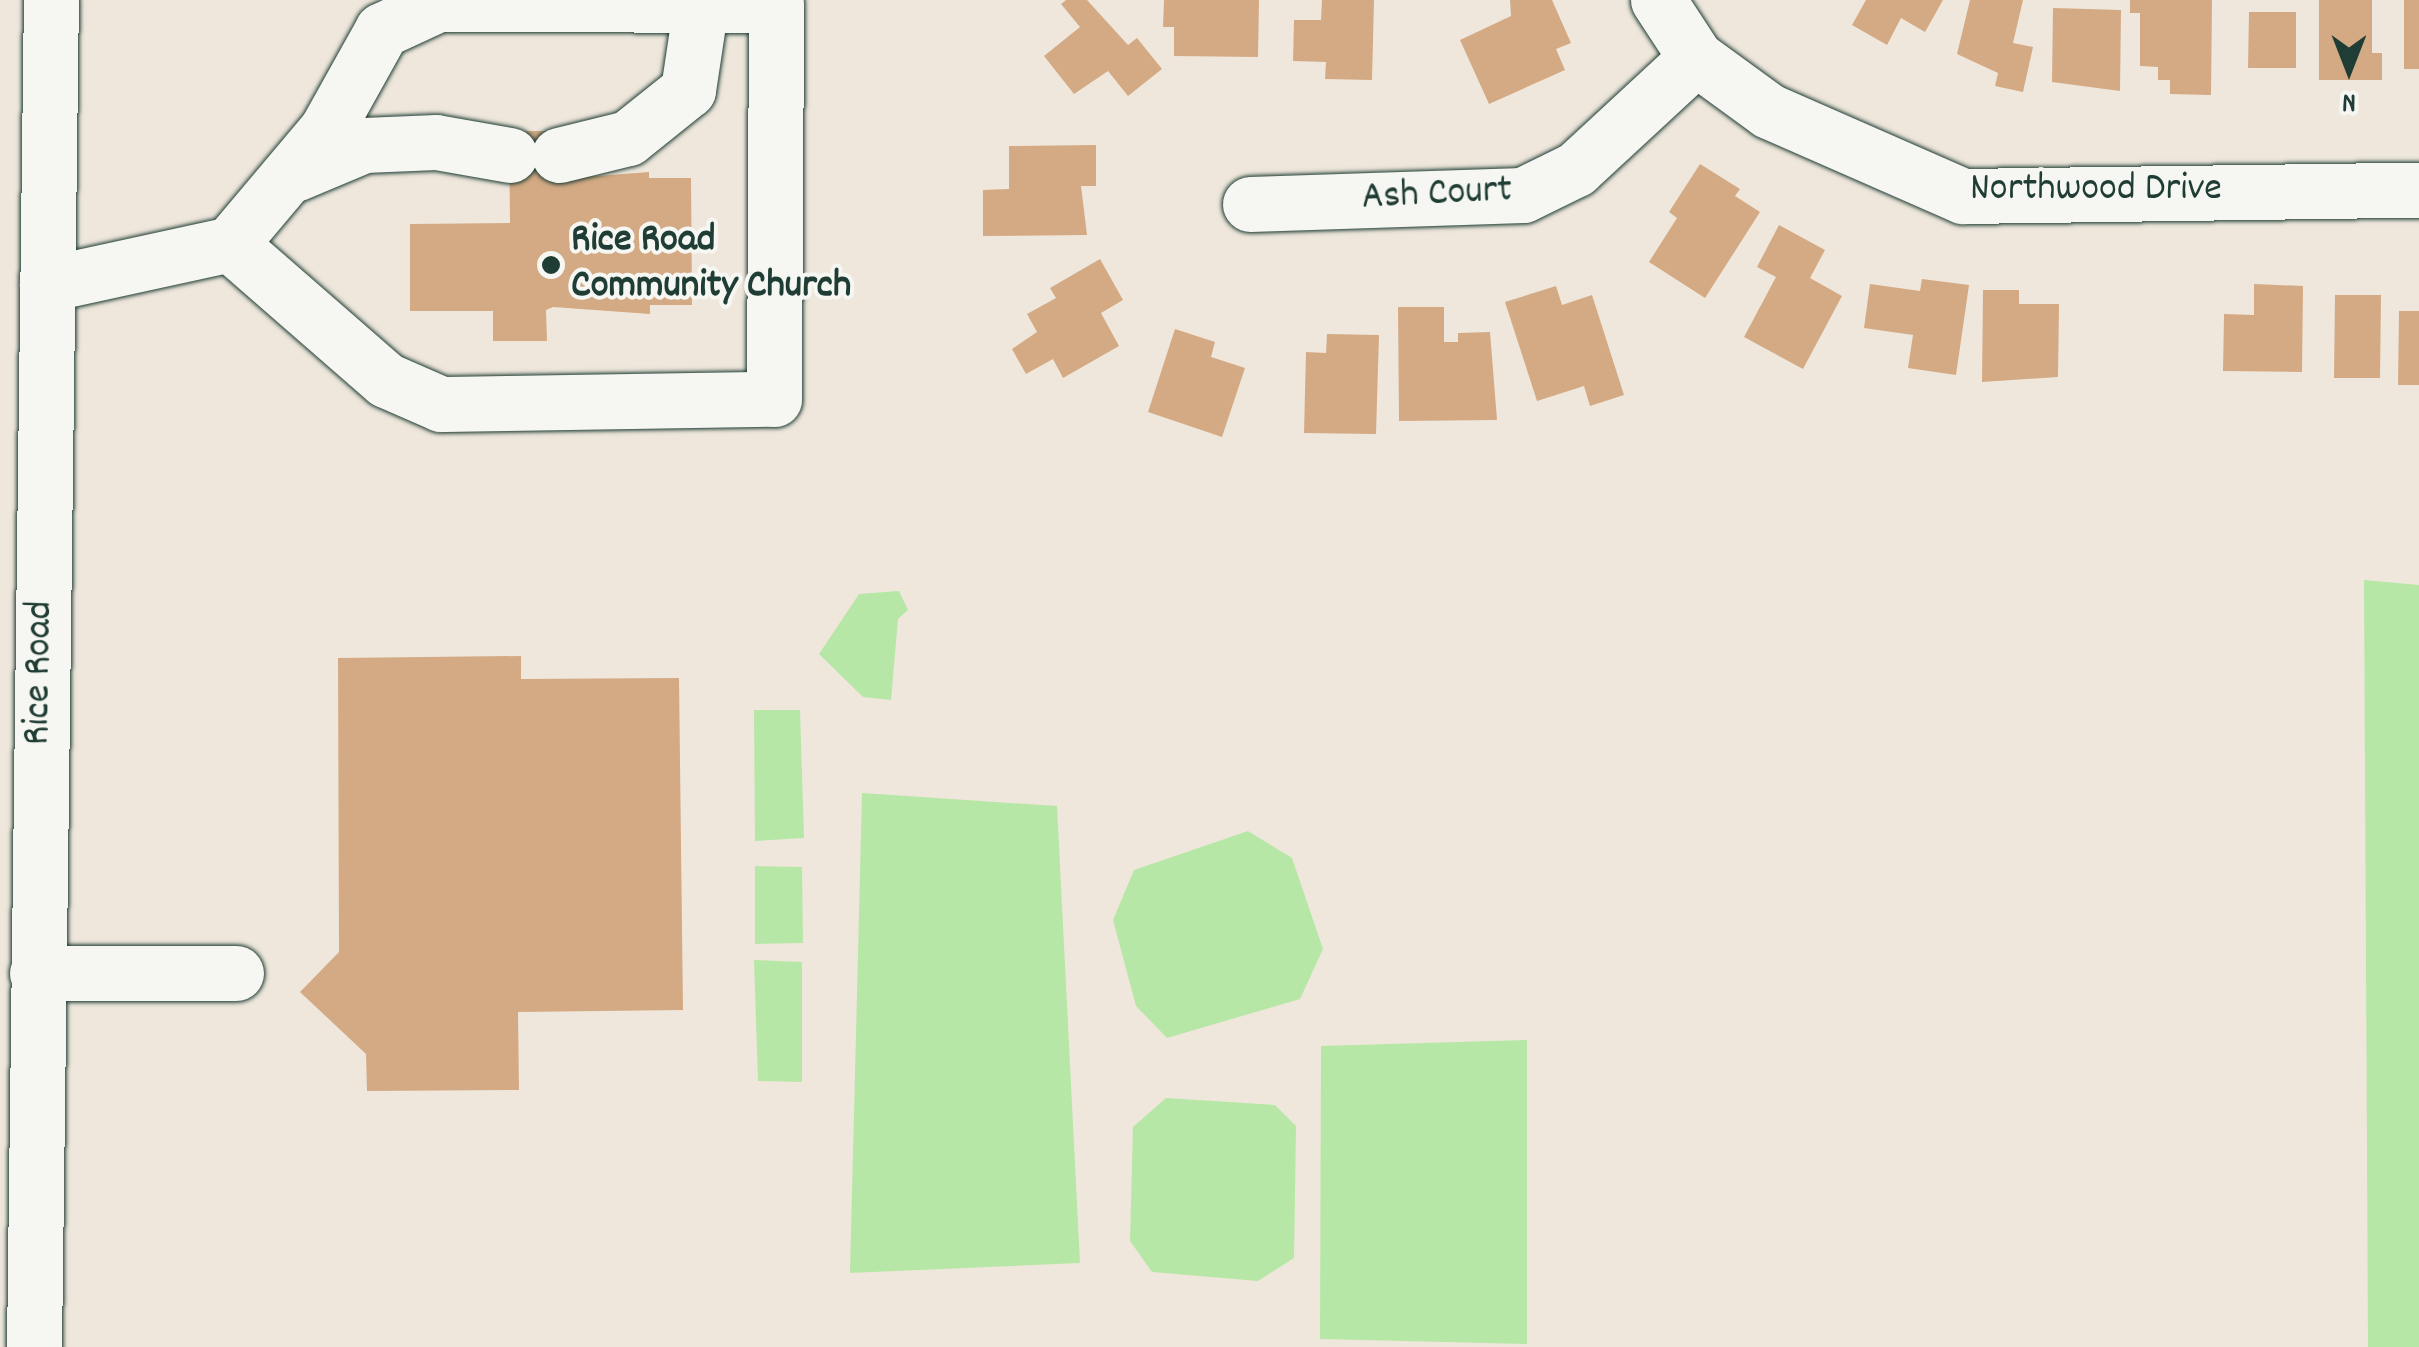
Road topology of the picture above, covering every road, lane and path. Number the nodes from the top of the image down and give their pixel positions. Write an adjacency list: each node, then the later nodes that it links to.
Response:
1 (51, 0): 9 (street, Rice Road)
2 (1658, 0): 4 (street, Northwood Drive)
3 (701, 4): 5 (street); 5 (street); 8 (street)
4 (1696, 58): 6 (street, Northwood Drive); 7 (street, Ash Court)
5 (285, 178): 8 (street)
6 (2419, 190)
7 (1250, 204)
8 (230, 244): 9 (street)
9 (46, 284): 10 (street, Rice Road)
10 (22, 401): 11 (street, Rice Road)
11 (37, 973): 12 (street); 13 (street, Rice Road)
12 (236, 973)
13 (34, 1347)

